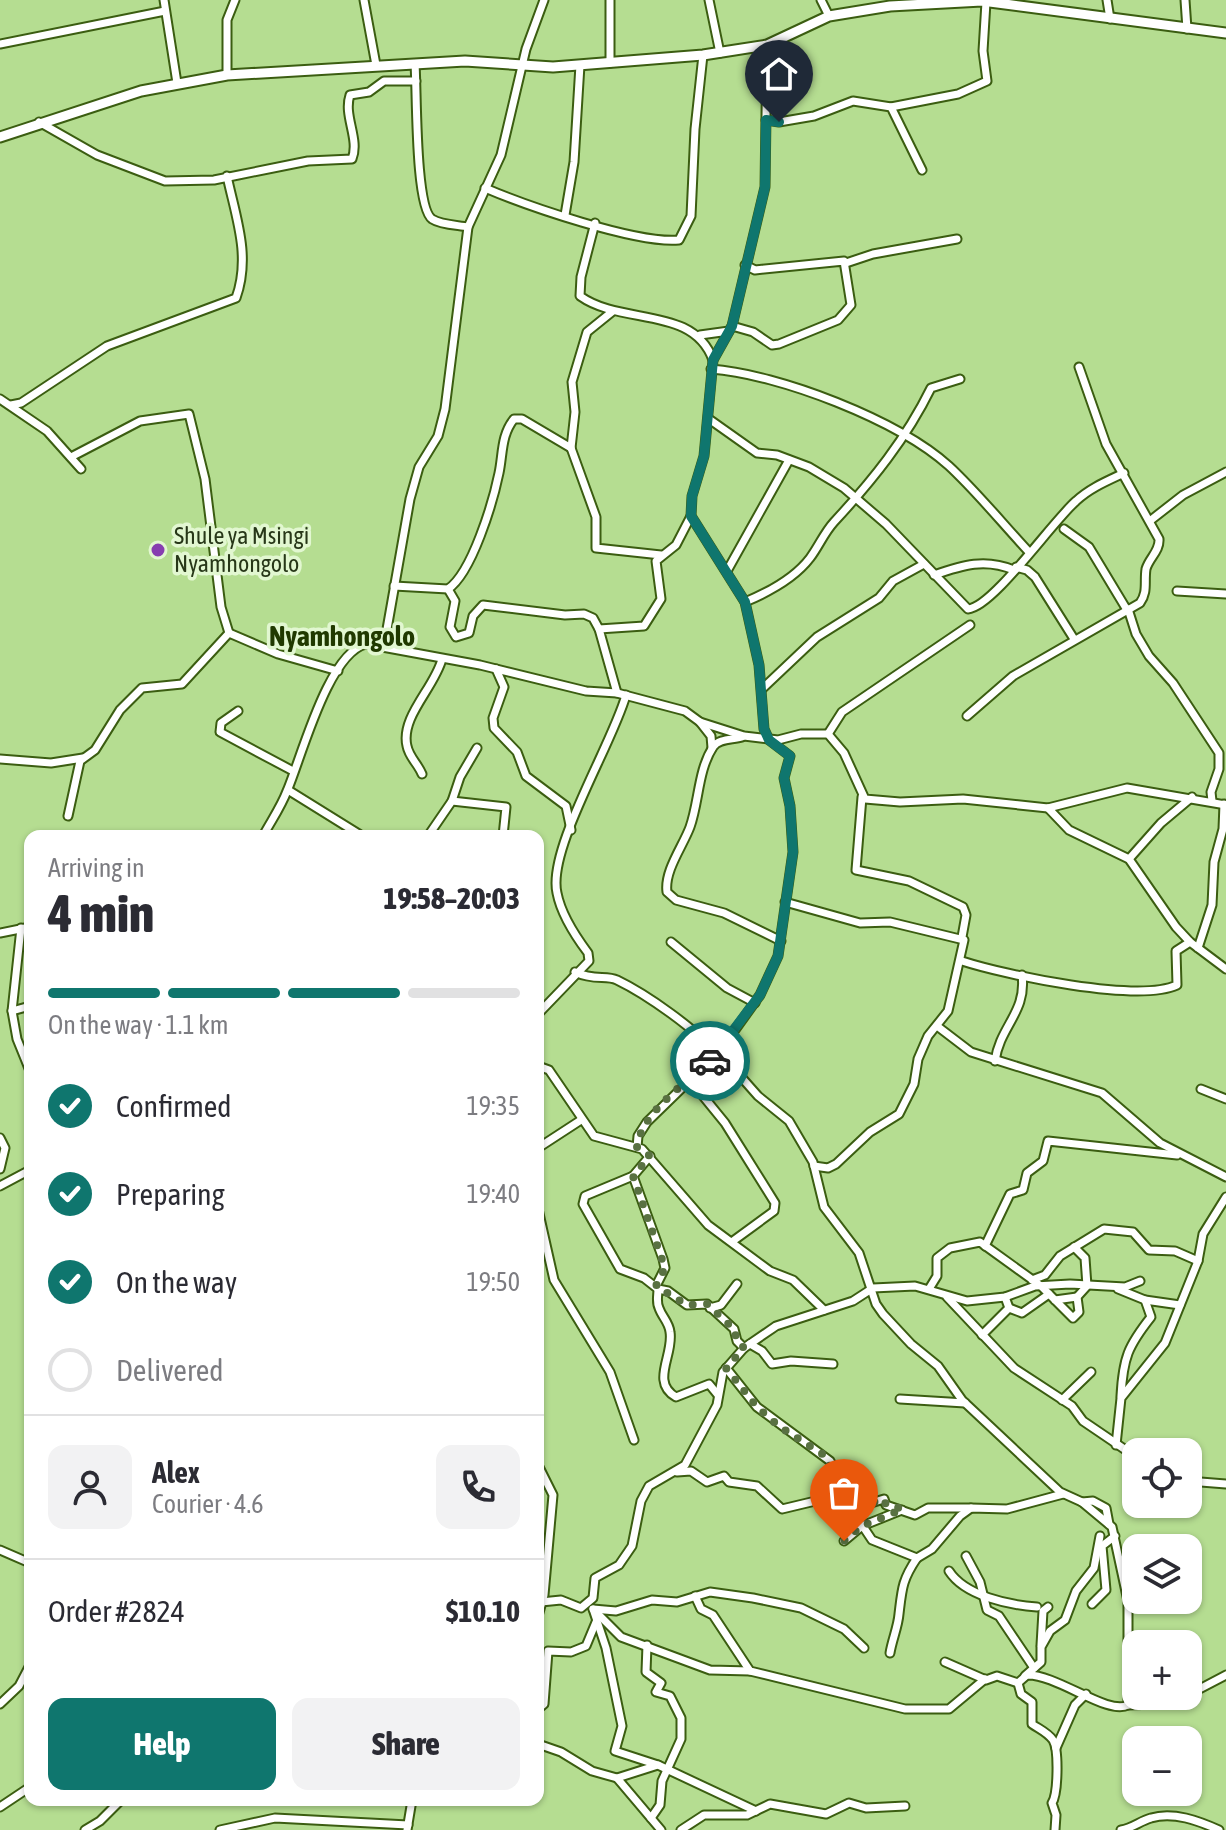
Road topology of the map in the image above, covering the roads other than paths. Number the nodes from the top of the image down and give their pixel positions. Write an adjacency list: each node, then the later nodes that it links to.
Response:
1 (164, 0): 11 (street)
2 (235, 0): 25 (street)
3 (364, 0): 23 (street)
4 (544, 0): 22 (street)
5 (610, 0): 20 (street)
6 (709, 0): 18 (street)
7 (821, 0): 12 (street)
8 (1107, 0): 13 (street)
9 (1185, 0): 14 (street)
10 (986, 2): 12 (main road); 13 (main road); 28 (street)
11 (165, 11): 16 (street); 27 (street)
12 (829, 16): 17 (main road)
13 (1110, 19): 14 (main road)
14 (1187, 29): 15 (main road)
15 (1226, 33)
16 (0, 44)
17 (767, 45): 18 (main road); 29 (street)
18 (720, 53): 19 (main road)
19 (703, 55): 20 (main road); 36 (street)
20 (610, 63): 24 (main road)
21 (415, 64): 22 (main road); 23 (main road); 26 (street)
22 (522, 64): 24 (main road); 34 (street)
23 (376, 65): 25 (main road)
24 (580, 65): 35 (street)
25 (227, 75): 27 (main road)
26 (416, 81): 33 (street); 37 (street)
27 (177, 83): 30 (main road)
28 (891, 107): 29 (street); 32 (street)
29 (766, 120): 40 (street)
30 (39, 122): 31 (main road); 33 (street)
31 (0, 137)
32 (922, 170)
33 (227, 176): 48 (street)
34 (485, 188): 35 (street); 37 (street)
35 (565, 215): 36 (street)
36 (595, 223): 41 (street)
37 (468, 227): 67 (street)
38 (957, 239): 39 (street)
39 (846, 263): 40 (street); 42 (street)
40 (745, 265): 42 (street)
41 (613, 311): 43 (street); 51 (street)
42 (731, 328): 43 (street); 44 (street)
43 (700, 335): 44 (street)
44 (712, 364): 49 (street); 50 (street)
45 (1079, 367): 56 (street)
46 (960, 379): 50 (street)
47 (0, 399): 48 (street)
48 (11, 405): 52 (street)
49 (709, 419): 53 (street); 58 (street)
50 (903, 437): 57 (street); 61 (street)
51 (571, 448): 62 (street); 68 (street)
52 (71, 457): 54 (street); 75 (street)
53 (789, 460): 57 (street); 65 (street)
54 (81, 469)
55 (1226, 472): 59 (street)
56 (1124, 473): 59 (street); 61 (street)
57 (857, 499): 63 (street); 71 (street)
58 (691, 516): 62 (street); 65 (street)
59 (1151, 520): 72 (street)
60 (1064, 529): 72 (street)
61 (1029, 552): 64 (street)
62 (661, 555): 74 (street)
63 (924, 564): 66 (street); 81 (street)
64 (1015, 569): 66 (street); 66 (street); 76 (street)
65 (727, 571): 71 (street)
66 (934, 575)
67 (394, 586): 68 (street); 77 (street)
68 (448, 589): 74 (street)
69 (1177, 591): 70 (street)
70 (1226, 594)
71 (745, 602): 81 (street)
72 (1128, 610): 76 (street); 89 (street)
73 (970, 625): 86 (street)
74 (599, 629): 82 (street)
75 (229, 633): 80 (street); 92 (street)
76 (1074, 639): 84 (street)
77 (384, 646): 78 (street); 80 (street)
78 (442, 659): 79 (street); 95 (street)
79 (496, 669): 82 (street); 108 (street)
80 (338, 671): 94 (street)
81 (762, 689): 88 (street)
82 (622, 694): 85 (street); 108 (street)
83 (238, 711): 94 (street)
84 (967, 716)
85 (700, 722): 87 (street); 91 (street)
86 (828, 734): 88 (street); 97 (street)
87 (744, 736): 88 (street); 91 (street)
88 (769, 740): 110 (street)
89 (1220, 744): 100 (street)
90 (477, 748): 99 (street)
91 (712, 748): 115 (street)
92 (83, 758): 93 (street); 103 (street)
93 (0, 759)
94 (293, 771): 96 (street)
95 (422, 774)
96 (288, 790): 104 (street); 105 (street)
97 (862, 797): 102 (street); 113 (street)
98 (1192, 797): 100 (street); 102 (street); 109 (street)
99 (452, 801): 106 (street); 107 (street)
100 (1212, 801): 101 (street)
101 (1225, 805): 118 (street)
102 (1048, 808): 109 (street)
103 (68, 816)
104 (266, 830)
105 (350, 830)
106 (432, 830)
107 (504, 830)
108 (571, 831): 121 (street)
109 (1129, 859): 117 (street)
110 (785, 902): 113 (street); 115 (street)
111 (24, 928): 112 (street)
112 (0, 933)
113 (962, 937): 119 (street)
114 (24, 940): 126 (street)
115 (781, 941): 123 (street)
116 (671, 942): 123 (street)
117 (1190, 942): 118 (street); 122 (street)
118 (1198, 948): 120 (street)
119 (962, 961): 122 (street); 127 (street)
120 (1226, 969)
121 (575, 972): 124 (street); 128 (street)
122 (1022, 975): 130 (street)
123 (755, 1003): 128 (street)
124 (544, 1007)
125 (24, 1008): 126 (street)
126 (12, 1011): 129 (street)
127 (937, 1026): 130 (street); 141 (street)
128 (718, 1054): 132 (street); 141 (street)
129 (24, 1056)
130 (995, 1061): 140 (street)
131 (544, 1068): 135 (street)
132 (690, 1080): 138 (street); 149 (street)
133 (1201, 1089): 134 (street)
134 (1226, 1099)
135 (581, 1120): 137 (street); 138 (street)
136 (0, 1138): 142 (street)
137 (544, 1144)
138 (637, 1147): 139 (street)
139 (650, 1156): 144 (street); 149 (street)
140 (1182, 1156): 145 (street); 150 (street)
141 (814, 1166): 159 (street)
142 (0, 1169): 146 (street)
143 (24, 1173): 146 (street)
144 (633, 1176): 158 (street); 158 (street)
145 (1226, 1177)
146 (3, 1185)
147 (1226, 1197): 152 (street)
148 (544, 1236): 181 (street)
149 (733, 1241): 170 (street)
150 (985, 1246): 153 (street); 161 (street)
151 (1074, 1247): 152 (street); 153 (street); 157 (street)
152 (1198, 1261): 167 (street)
153 (1032, 1280): 156 (street)
154 (1140, 1281): 160 (street)
155 (737, 1284): 168 (street)
156 (1041, 1286): 157 (street); 163 (street); 164 (street)
157 (1087, 1286): 160 (street); 165 (street)
158 (657, 1288): 168 (street); 176 (street)
159 (873, 1288): 161 (street); 170 (street); 180 (street)
160 (1115, 1288): 166 (street)
161 (929, 1289): 162 (street)
162 (947, 1297): 163 (street); 171 (street)
163 (1005, 1297): 169 (street)
164 (1052, 1297): 165 (street); 165 (street); 169 (street)
165 (1077, 1297)
166 (1145, 1300): 167 (street); 177 (street)
167 (1180, 1305): 177 (street)
168 (710, 1308): 172 (street)
169 (1009, 1308): 171 (street)
170 (824, 1310): 172 (street)
171 (982, 1335): 179 (street)
172 (747, 1346): 173 (street); 174 (street)
173 (833, 1364)
174 (726, 1368): 176 (street); 189 (street)
175 (1091, 1372): 179 (street)
176 (719, 1397): 184 (street)
177 (1121, 1398): 182 (street)
178 (900, 1399): 180 (street)
179 (1062, 1400): 182 (street)
180 (967, 1404): 188 (street)
181 (634, 1440)
182 (1116, 1445): 183 (street)
183 (1122, 1449)
184 (677, 1472): 189 (street); 206 (street)
185 (544, 1476): 202 (street)
186 (1202, 1482): 187 (street)
187 (1226, 1484)
188 (1063, 1494): 190 (street); 191 (street)
189 (828, 1498): 192 (street)
190 (1082, 1502): 193 (street); 193 (street)
191 (971, 1508): 192 (street); 200 (street)
192 (903, 1509): 194 (street)
193 (1109, 1524): 196 (street)
194 (863, 1525): 197 (street); 200 (street)
195 (1100, 1536): 214 (street)
196 (1115, 1536): 207 (street); 212 (street)
197 (844, 1541)
198 (0, 1550): 201 (street)
199 (966, 1556): 204 (street)
200 (917, 1558): 216 (street)
201 (24, 1560)
202 (544, 1571)
203 (949, 1571): 204 (street)
204 (983, 1595): 208 (street); 218 (street)
205 (695, 1596): 210 (street); 215 (street); 219 (street)
206 (544, 1597)
207 (1092, 1604)
208 (1037, 1607)
209 (1048, 1607): 214 (street)
210 (593, 1609): 211 (street); 213 (street)
211 (597, 1621): 227 (street); 231 (street)
212 (1128, 1630)
213 (647, 1645): 219 (street); 232 (street)
214 (1041, 1647): 218 (street)
215 (864, 1648)
216 (890, 1653)
217 (945, 1662): 222 (street)
218 (1034, 1668): 223 (street)
219 (750, 1671): 222 (street)
220 (1226, 1675): 224 (street)
221 (24, 1676): 226 (street)
222 (985, 1679): 223 (street)
223 (1021, 1680): 225 (street); 230 (street)
224 (1202, 1688)
225 (1086, 1694): 228 (street); 230 (street)
226 (0, 1704)
227 (544, 1704)
228 (1122, 1706)
229 (544, 1746): 233 (street)
230 (1056, 1748): 246 (street)
231 (658, 1765): 232 (street); 233 (street)
232 (666, 1770): 239 (street); 240 (street)
233 (617, 1778): 240 (street)
234 (24, 1791): 235 (street)
235 (1, 1805)
236 (115, 1806): 242 (street)
237 (411, 1806): 241 (street)
238 (905, 1806): 239 (street)
239 (756, 1811): 245 (street)
240 (651, 1818): 244 (street)
241 (408, 1827): 243 (street)
242 (85, 1830)
243 (220, 1830)
244 (661, 1830)
245 (681, 1830)
246 (1055, 1830)
247 (1121, 1830): 248 (street)
248 (1219, 1830)

